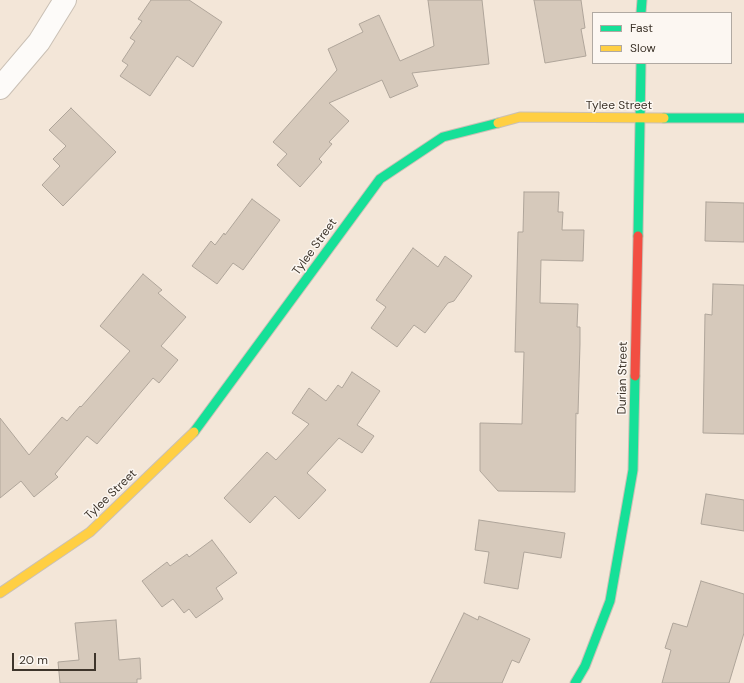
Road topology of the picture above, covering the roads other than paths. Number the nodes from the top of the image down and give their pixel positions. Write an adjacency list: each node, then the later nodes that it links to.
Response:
1 (65, 0): 5 (street)
2 (642, 0): 3 (street)
3 (641, 12)
4 (640, 64): 6 (street, Durian Street)
5 (0, 88)
6 (640, 118): 7 (street, Tylee Street); 8 (street, Tylee Street); 9 (street, Durian Street)
7 (744, 118)
8 (0, 592)
9 (575, 683)

